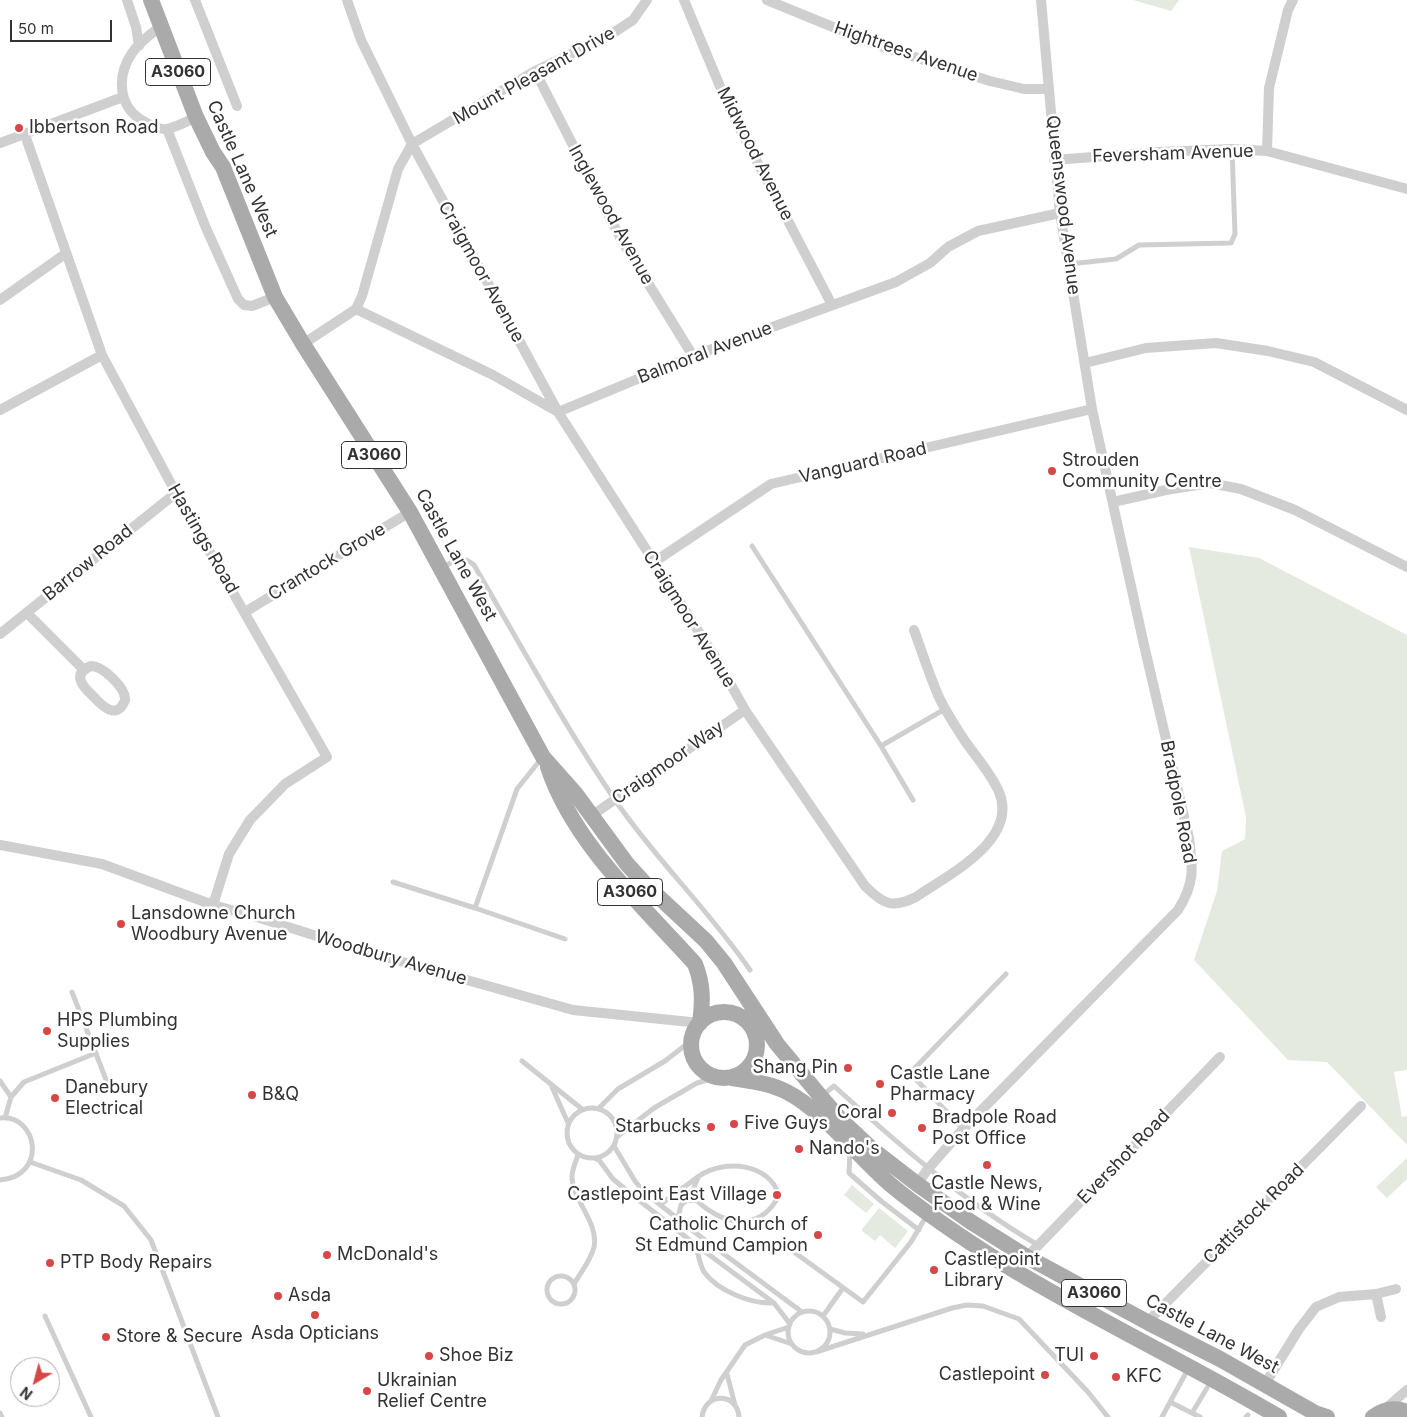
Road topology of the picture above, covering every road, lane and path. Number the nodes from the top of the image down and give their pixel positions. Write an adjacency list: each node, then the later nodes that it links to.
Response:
1 (127, 0): 11 (street)
2 (151, 0): 10 (main road, Castle Lane West / A3060)
3 (196, 0): 15 (street, Castle Lane West)
4 (347, 0): 20 (street, Craigmoor Avenue)
5 (647, 0): 12 (street, Mount Pleasant Drive)
6 (684, 0): 30 (street, Midwood Avenue)
7 (767, 0): 13 (street, Hightrees Avenue)
8 (1041, 0): 13 (street, Queenswood Avenue)
9 (1293, 0): 22 (street)
10 (161, 26): 11 (street); 16 (main road, Castle Lane West / A3060)
11 (139, 46): 14 (street)
12 (535, 71): 20 (street, Mount Pleasant Drive); 34 (street, Inglewood Avenue)
13 (1049, 89): 23 (street, Queenswood Avenue)
14 (123, 97): 17 (street); 18 (street)
15 (237, 106)
16 (196, 117): 17 (street); 28 (main road, Castle Lane West / A3060)
17 (167, 129): 28 (street)
18 (25, 135): 19 (street); 26 (street, Hastings Road)
19 (0, 143)
20 (412, 144): 31 (street); 39 (street, Craigmoor Avenue)
21 (1232, 149): 22 (street, Feversham Avenue); 23 (street, Feversham Avenue); 27 (lane)
22 (1267, 151): 24 (street, Feversham Avenue)
23 (1054, 160): 25 (street, Queenswood Avenue)
24 (1407, 189)
25 (1060, 213): 27 (street, Queenswood Avenue); 30 (street, Balmoral Avenue)
26 (65, 254): 29 (street); 33 (street, Hastings Road)
27 (1068, 264): 35 (street, Queenswood Avenue)
28 (275, 297): 32 (main road, Castle Lane West / A3060)
29 (0, 300)
30 (832, 305): 34 (street, Balmoral Avenue)
31 (356, 309): 32 (street); 39 (street)
32 (303, 344): 42 (main road, Castle Lane West / A3060)
33 (102, 355): 37 (street); 40 (street, Hastings Road)
34 (694, 356): 39 (street, Balmoral Avenue)
35 (1085, 363): 36 (street, Queenswood Avenue); 38 (street)
36 (1092, 409): 41 (street, Bradpole Road); 44 (street, Vanguard Road)
37 (0, 410)
38 (1407, 410)
39 (558, 412): 44 (street, Craigmoor Avenue)
40 (176, 492): 47 (street, Hastings Road); 48 (street, Barrow Road)
41 (1113, 502): 45 (street); 86 (street, Bradpole Road)
42 (410, 512): 46 (main road, Castle Lane West / A3060); 47 (street, Crantock Grove)
43 (752, 546): 54 (lane)
44 (654, 562): 53 (street, Craigmoor Avenue)
45 (1407, 567)
46 (442, 568): 55 (main road, Castle Lane West / A3060); 56 (lane)
47 (245, 612): 61 (street, Hastings Road)
48 (27, 613): 50 (street, Barrow Road); 51 (street)
49 (914, 630): 52 (street, Craigmoor Avenue)
50 (0, 634)
51 (84, 670): 51 (street)
52 (946, 708): 53 (street, Craigmoor Avenue); 54 (lane)
53 (746, 710): 56 (street, Craigmoor Way)
54 (881, 746): 57 (lane)
55 (545, 759): 58 (main road, Castle Lane West / A3060); 62 (lane); 68 (main road, Castle Lane West / A3060)
56 (615, 800): 58 (street, Craigmoor Way); 64 (lane)
57 (913, 800)
58 (592, 816): 66 (main road, Castle Lane West / A3060)
59 (0, 844): 61 (street, Woodbury Avenue)
60 (393, 882): 62 (lane)
61 (213, 905): 68 (street, Woodbury Avenue)
62 (475, 908): 63 (lane)
63 (565, 939)
64 (750, 970)
65 (1006, 974): 86 (lane)
66 (742, 988): 69 (main road); 71 (main road, Castle Lane West / A3060)
67 (72, 992): 72 (lane)
68 (700, 1023): 69 (main road); 70 (main road)
69 (750, 1027): 71 (main road, Castle Lane West / A3060); 75 (main road)
70 (692, 1040): 75 (main road); 82 (lane)
71 (777, 1044): 80 (main road, Castle Lane West / A3060)
72 (96, 1054): 78 (lane); 79 (lane)
73 (1220, 1056): 104 (street, Evershot Road)
74 (522, 1061): 77 (lane)
75 (724, 1078): 87 (lane); 89 (main road, A3060)
76 (0, 1081): 79 (lane)
77 (550, 1084): 83 (lane); 85 (lane)
78 (110, 1090)
79 (11, 1097): 84 (lane)
80 (821, 1097): 93 (lane); 96 (main road, Castle Lane West / A3060)
81 (1360, 1106): 114 (street, Cattistock Road)
82 (598, 1108): 83 (lane); 87 (lane)
83 (582, 1109): 85 (lane)
84 (2, 1118): 92 (lane)
85 (568, 1123): 90 (lane)
86 (963, 1129): 93 (street, Bradpole Road)
87 (618, 1136): 88 (lane)
88 (614, 1146): 91 (lane); 98 (lane)
89 (850, 1147): 99 (main road, A3060); 101 (lane)
90 (578, 1155): 91 (lane); 105 (lane)
91 (596, 1159): 102 (lane)
92 (30, 1162): 95 (lane); 135 (lane)
93 (928, 1169): 96 (street, Bradpole Road); 104 (lane)
94 (700, 1176): 97 (lane); 97 (lane); 98 (lane)
95 (0, 1180)
96 (917, 1184): 104 (main road, Castle Lane West / A3060)
97 (697, 1201): 100 (lane)
98 (661, 1204): 100 (lane)
99 (929, 1213): 101 (lane); 121 (main road, A3060)
100 (678, 1218): 110 (lane)
101 (919, 1230): 106 (lane)
102 (696, 1245): 109 (lane); 109 (lane)
103 (787, 1247): 106 (lane)
104 (1033, 1251): 114 (main road, Castle Lane West / A3060)
105 (574, 1284): 105 (lane)
106 (843, 1288): 112 (lane)
107 (1396, 1289): 108 (street)
108 (1376, 1294): 113 (street); 123 (street)
109 (774, 1303): 115 (lane)
110 (802, 1312): 112 (lane); 115 (lane)
111 (45, 1316): 134 (lane)
112 (823, 1316): 116 (lane)
113 (1381, 1317)
114 (1149, 1323): 123 (main road, Castle Lane West / A3060)
115 (790, 1325): 118 (lane); 119 (lane)
116 (830, 1329): 117 (lane); 120 (lane)
117 (866, 1335): 120 (lane); 138 (lane)
118 (765, 1336): 119 (lane); 122 (lane)
119 (792, 1344): 120 (lane)
120 (816, 1352)
121 (1190, 1366): 127 (lane); 141 (main road, A3060)
122 (727, 1374): 126 (lane); 128 (lane)
123 (1265, 1384): 142 (main road, Castle Lane West / A3060)
124 (1207, 1388): 131 (lane)
125 (1407, 1390): 132 (street)
126 (711, 1401): 128 (lane); 136 (lane)
127 (1170, 1402): 131 (lane); 139 (lane)
128 (736, 1406): 137 (lane)
129 (1407, 1412): 132 (main road)
130 (0, 1413): 133 (lane)
131 (1192, 1413): 140 (lane)
132 (1374, 1415)
133 (2, 1417)
134 (91, 1417)
135 (218, 1417)
136 (702, 1417)
137 (739, 1417)
138 (1108, 1417)
139 (1162, 1417)
140 (1200, 1417)
141 (1279, 1417)
142 (1327, 1417)

